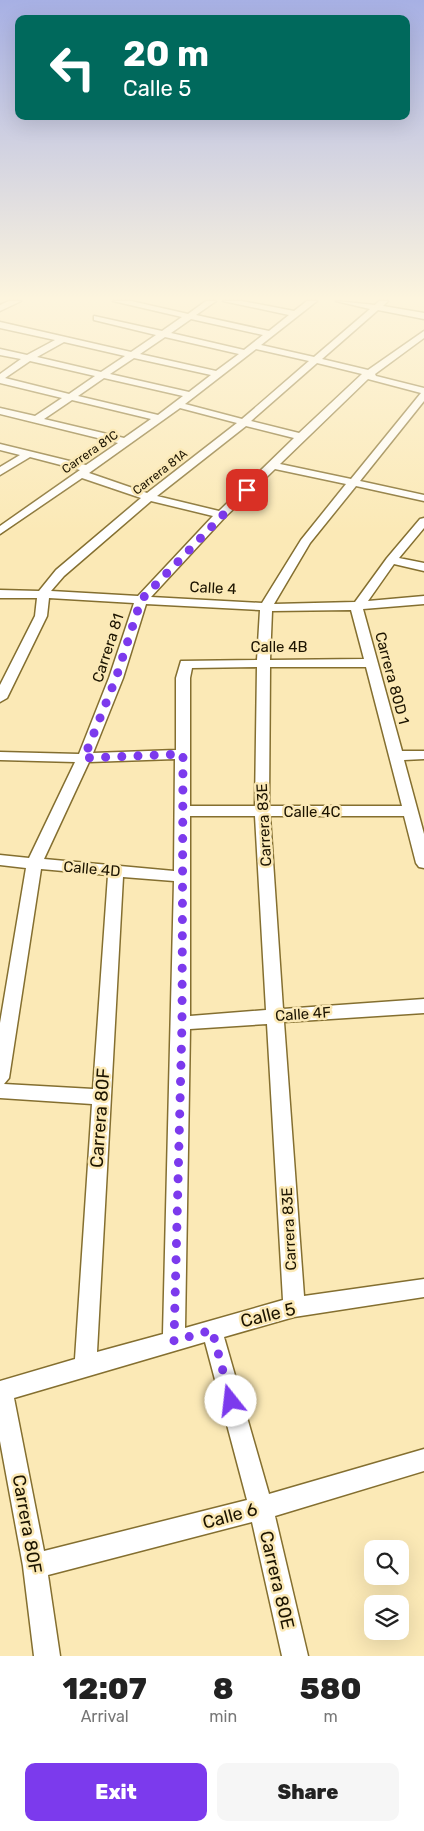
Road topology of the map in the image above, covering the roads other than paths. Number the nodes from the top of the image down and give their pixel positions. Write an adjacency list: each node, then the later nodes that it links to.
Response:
1 (100, 378): 11 (street)
2 (114, 378): 9 (street)
3 (212, 378): 9 (street, Carrera 81C)
4 (295, 378): 16 (street, Carrera 81A)
5 (364, 378): 17 (street, Carrera 81)
6 (373, 378): 8 (street)
7 (0, 379): 11 (street)
8 (424, 391)
9 (191, 395): 12 (street, Carrera 81C)
10 (424, 395): 24 (street, Carrera 83E)
11 (70, 397): 14 (street); 15 (street)
12 (178, 405): 14 (street, Carrera 81C); 16 (street)
13 (0, 411): 15 (street)
14 (158, 418): 18 (street, Carrera 81C)
15 (36, 420): 18 (street)
16 (244, 423): 17 (street); 25 (street, Carrera 81A)
17 (301, 437): 21 (street, Carrera 81)
18 (126, 442): 22 (street, Carrera 81C)
19 (0, 447): 20 (street)
20 (28, 454): 22 (street); 23 (street)
21 (272, 464): 24 (street); 27 (street, Carrera 81)
22 (85, 471): 25 (street); 29 (street, Carrera 81C)
23 (0, 472)
24 (355, 482): 26 (street); 36 (street, Carrera 83E)
25 (149, 497): 27 (street); 33 (street, Carrera 81A)
26 (424, 498)
27 (221, 516): 34 (street, Carrera 81)
28 (422, 527): 30 (street)
29 (0, 531)
30 (391, 560): 31 (street); 37 (street)
31 (424, 567)
32 (0, 594): 33 (street, Calle 4)
33 (43, 594): 34 (street, Calle 4); 40 (street)
34 (141, 600): 36 (street, Calle 4); 45 (street, Carrera 81)
35 (424, 600): 37 (street, Calle 4)
36 (266, 608): 37 (street, Calle 4); 38 (street, Carrera 83E)
37 (357, 608): 39 (street, Carrera 80D 1)
38 (263, 662): 39 (street, Calle 4B); 41 (street, Calle 4B); 48 (street, Carrera 83E)
39 (372, 663): 44 (street, Carrera 80D 1)
40 (0, 698)
41 (183, 754): 45 (street); 46 (street)
42 (424, 755): 44 (street)
43 (0, 756): 45 (street)
44 (396, 756): 47 (street, Carrera 80D 1)
45 (84, 758): 51 (street, Carrera 81)
46 (183, 811): 48 (street, Calle 4C); 53 (street)
47 (410, 811): 48 (street, Calle 4C); 50 (street, Carrera 80D 1)
48 (262, 812): 55 (street, Carrera 83E)
49 (0, 860): 51 (street, Calle 4D)
50 (424, 863)
51 (34, 864): 52 (street, Calle 4D); 57 (street, Carrera 81)
52 (116, 871): 53 (street, Calle 4D); 59 (street, Carrera 80F)
53 (183, 877): 56 (street)
54 (424, 1006): 55 (street, Calle 4F)
55 (276, 1016): 56 (street, Calle 4F); 61 (street, Carrera 83E)
56 (182, 1023): 63 (street)
57 (0, 1078)
58 (0, 1091): 59 (street)
59 (102, 1097): 64 (street, Carrera 80F)
60 (424, 1288): 61 (street, Calle 5)
61 (294, 1308): 62 (street, Calle 5)
62 (212, 1330): 63 (street, Calle 5); 67 (street, Carrera 80E)
63 (174, 1341): 64 (street, Calle 5)
64 (85, 1366): 65 (street, Calle 5)
65 (1, 1392): 68 (street, Carrera 80F)
66 (424, 1460): 67 (street, Calle 6)
67 (261, 1508): 68 (street, Calle 6); 70 (street, Carrera 80E)
68 (35, 1566): 69 (street, Carrera 80F)
69 (47, 1656)
70 (294, 1656)

